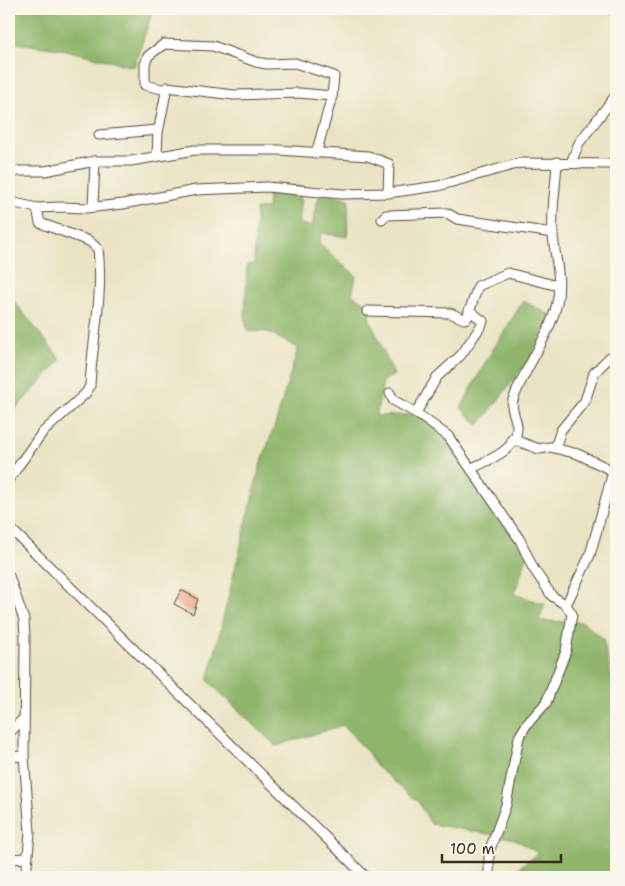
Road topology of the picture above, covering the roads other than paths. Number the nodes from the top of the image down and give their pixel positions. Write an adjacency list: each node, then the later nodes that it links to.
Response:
1 (166, 90): 3 (street); 3 (street); 4 (street)
2 (616, 95): 10 (street)
3 (332, 96): 6 (street)
4 (158, 130): 5 (street); 7 (street)
5 (99, 135)
6 (316, 154): 7 (street); 13 (street)
7 (157, 156): 8 (street)
8 (95, 161): 12 (street); 15 (street)
9 (557, 162): 10 (street); 13 (street); 18 (street)
10 (571, 163): 11 (street)
11 (616, 164)
12 (9, 174)
13 (388, 193): 15 (street)
14 (9, 198): 16 (street)
15 (93, 207): 16 (street)
16 (37, 208): 30 (street)
17 (382, 219): 18 (street)
18 (553, 233): 19 (street)
19 (558, 286): 20 (street); 25 (street)
20 (469, 310): 21 (street); 24 (street)
21 (367, 311)
22 (616, 362): 26 (street)
23 (390, 393): 24 (street)
24 (416, 412): 28 (street)
25 (512, 439): 26 (street); 28 (street)
26 (555, 448): 29 (street)
27 (616, 461): 29 (street)
28 (472, 468): 33 (street)
29 (613, 471): 33 (street)
30 (9, 478)
31 (9, 527): 41 (street)
32 (9, 576): 34 (street)
33 (566, 605): 42 (street)
34 (24, 718): 35 (street); 36 (street)
35 (9, 733)
36 (24, 756): 37 (street); 38 (street)
37 (9, 757)
38 (26, 858): 39 (street); 40 (street)
39 (9, 859)
40 (26, 877)
41 (366, 877)
42 (489, 877)

